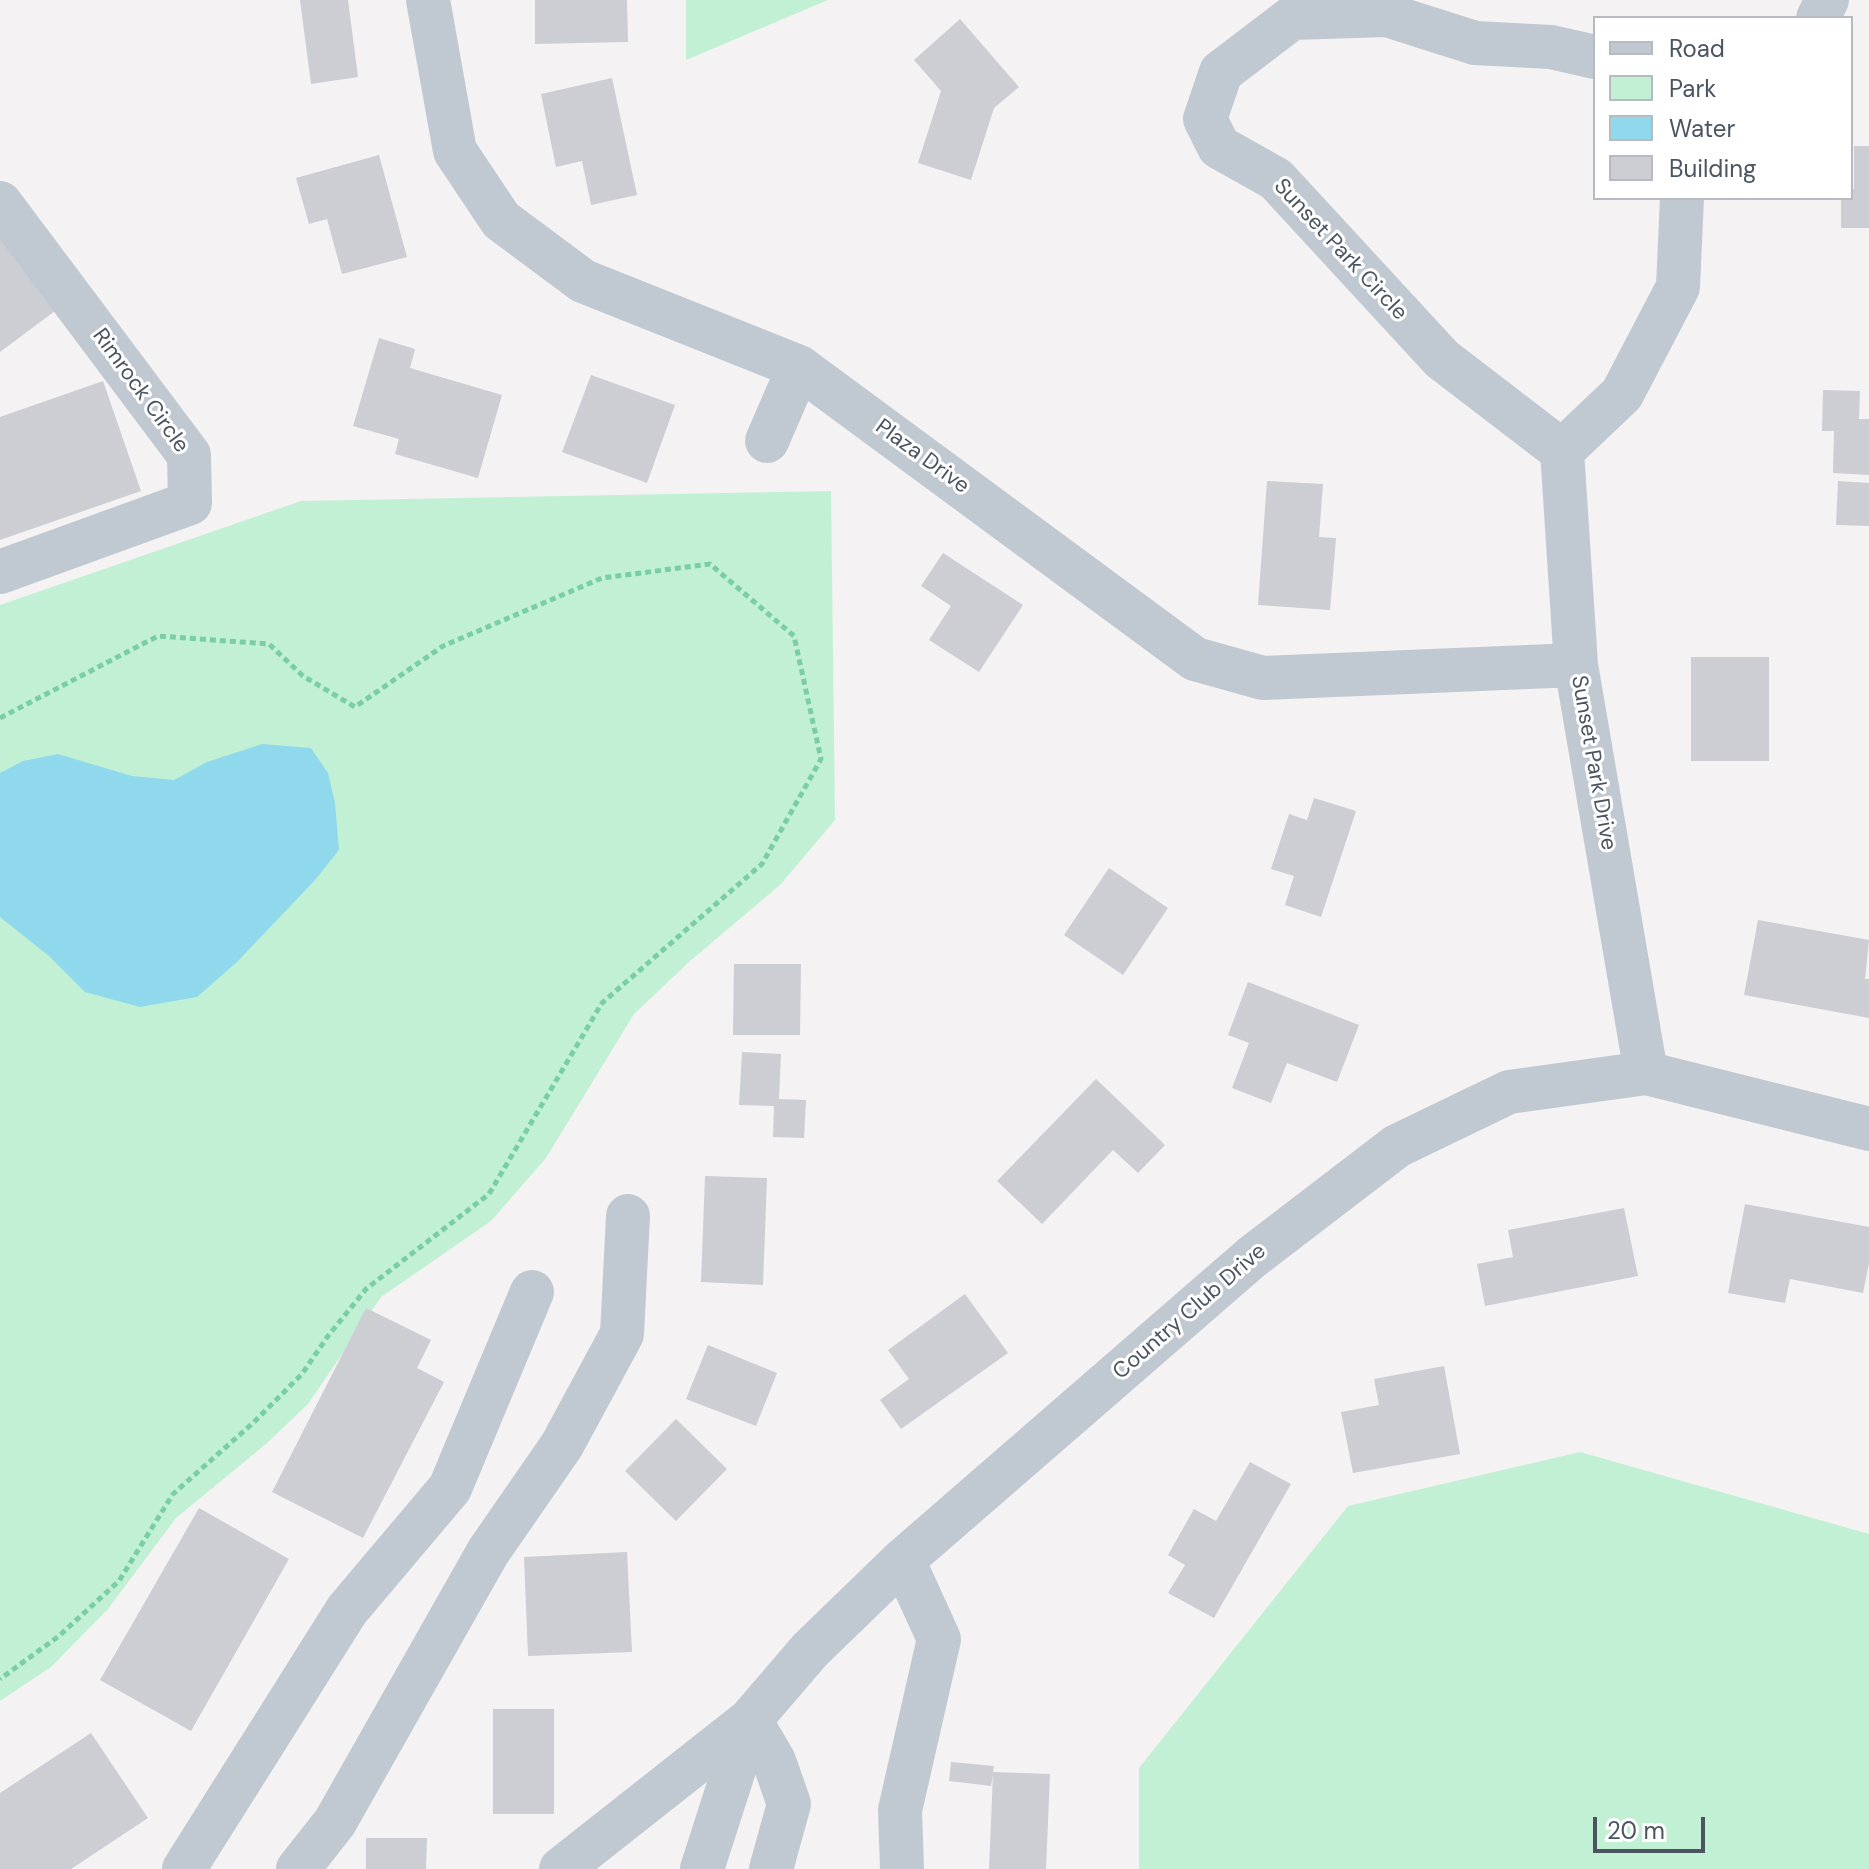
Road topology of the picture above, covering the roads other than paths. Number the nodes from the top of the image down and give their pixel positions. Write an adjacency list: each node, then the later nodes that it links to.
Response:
1 (428, 0): 6 (street, Plaza Drive)
2 (1383, 8): 3 (street, Sunset Park Circle); 8 (street, Sunset Park Circle)
3 (1593, 57)
4 (1682, 200): 8 (street)
5 (0, 203): 9 (street, Rimrock Circle)
6 (799, 367): 7 (street); 10 (street, Plaza Drive)
7 (767, 441)
8 (1562, 451): 10 (street, Sunset Park Drive)
9 (0, 572)
10 (1576, 665): 11 (street, Sunset Park Drive)
11 (1646, 1073): 12 (street, Country Club Drive); 15 (street, Country Club Drive)
12 (1869, 1129)
13 (628, 1216): 18 (street)
14 (532, 1292): 17 (street)
15 (903, 1560): 16 (street, Country Club Drive); 22 (street)
16 (750, 1720): 19 (street); 20 (street, Country Club Drive); 21 (street)
17 (184, 1869)
18 (298, 1869)
19 (561, 1869)
20 (702, 1869)
21 (771, 1869)
22 (902, 1869)

